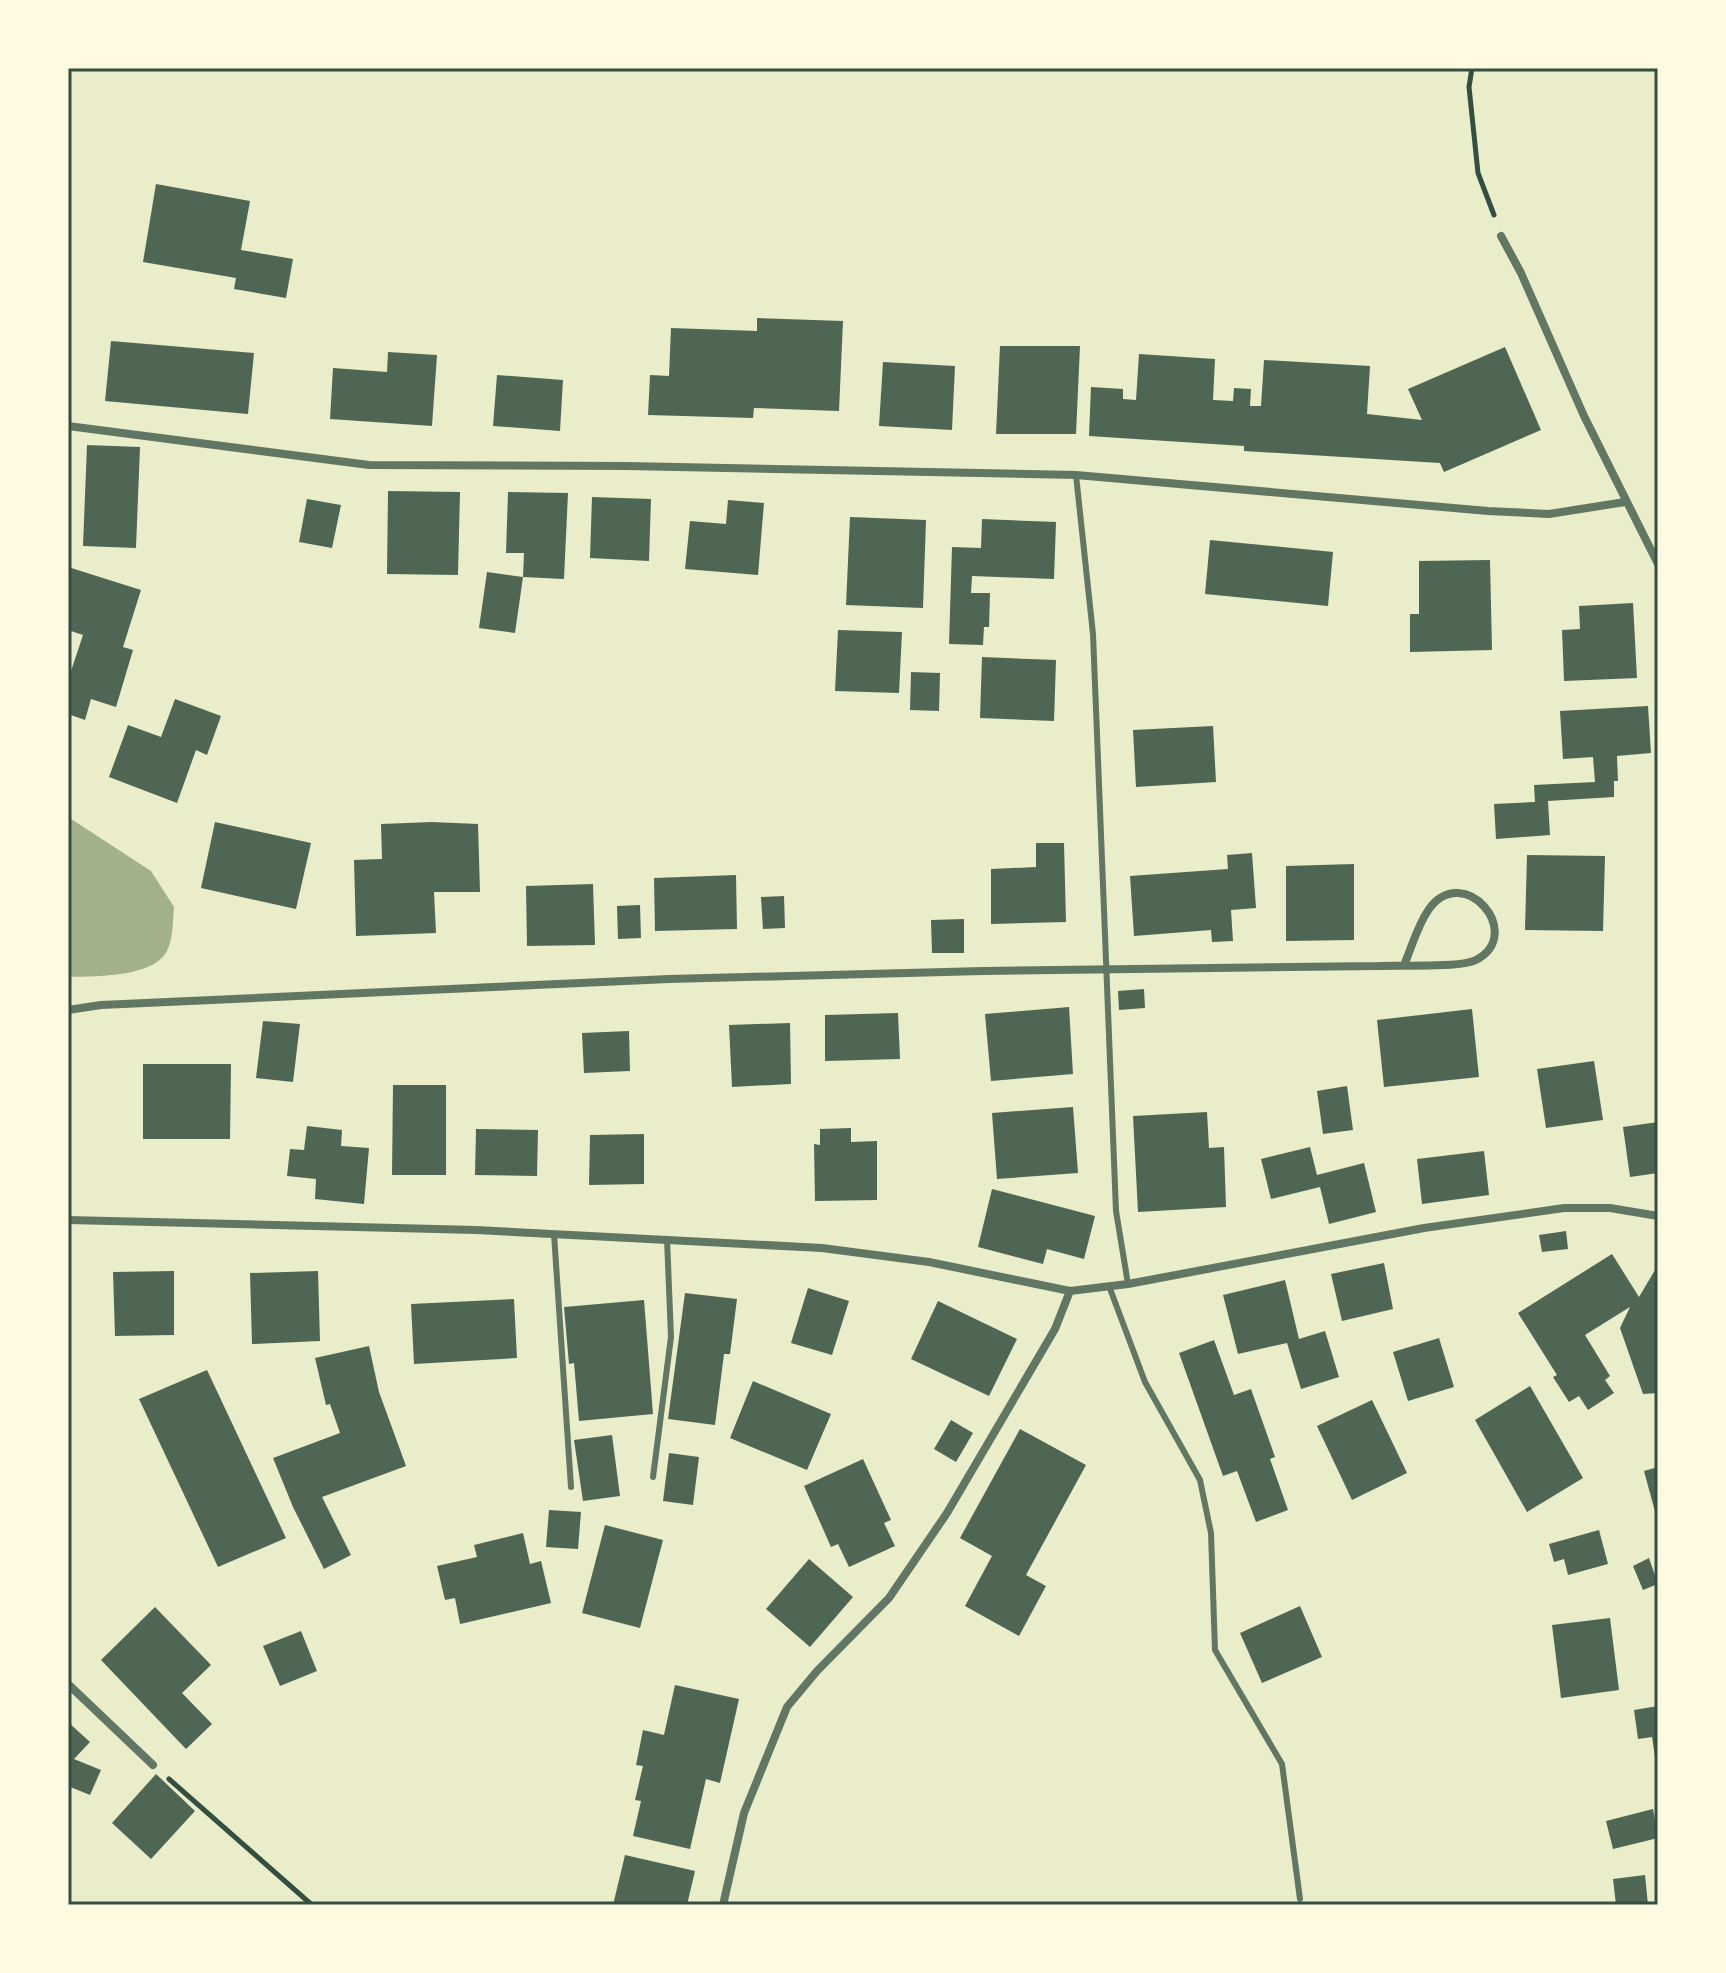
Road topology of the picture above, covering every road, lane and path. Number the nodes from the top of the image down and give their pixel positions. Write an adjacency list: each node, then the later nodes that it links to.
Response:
1 (1472, 68): 2 (path)
2 (1501, 236): 5 (street)
3 (68, 426): 4 (street)
4 (1076, 475): 5 (street); 8 (lane)
5 (1625, 502): 6 (street)
6 (1658, 564)
7 (1404, 965): 7 (street); 8 (street)
8 (1107, 970): 9 (street); 14 (lane)
9 (68, 1010)
10 (1658, 1216): 14 (street)
11 (68, 1220): 12 (street)
12 (554, 1234): 13 (street); 18 (lane)
13 (667, 1239): 16 (street); 17 (lane)
14 (1128, 1284): 15 (street)
15 (1109, 1286): 16 (street); 21 (lane)
16 (1070, 1291): 23 (street)
17 (653, 1477)
18 (571, 1487)
19 (68, 1684): 20 (street)
20 (153, 1765): 22 (path)
21 (1300, 1899)
22 (312, 1905)
23 (723, 1905)

